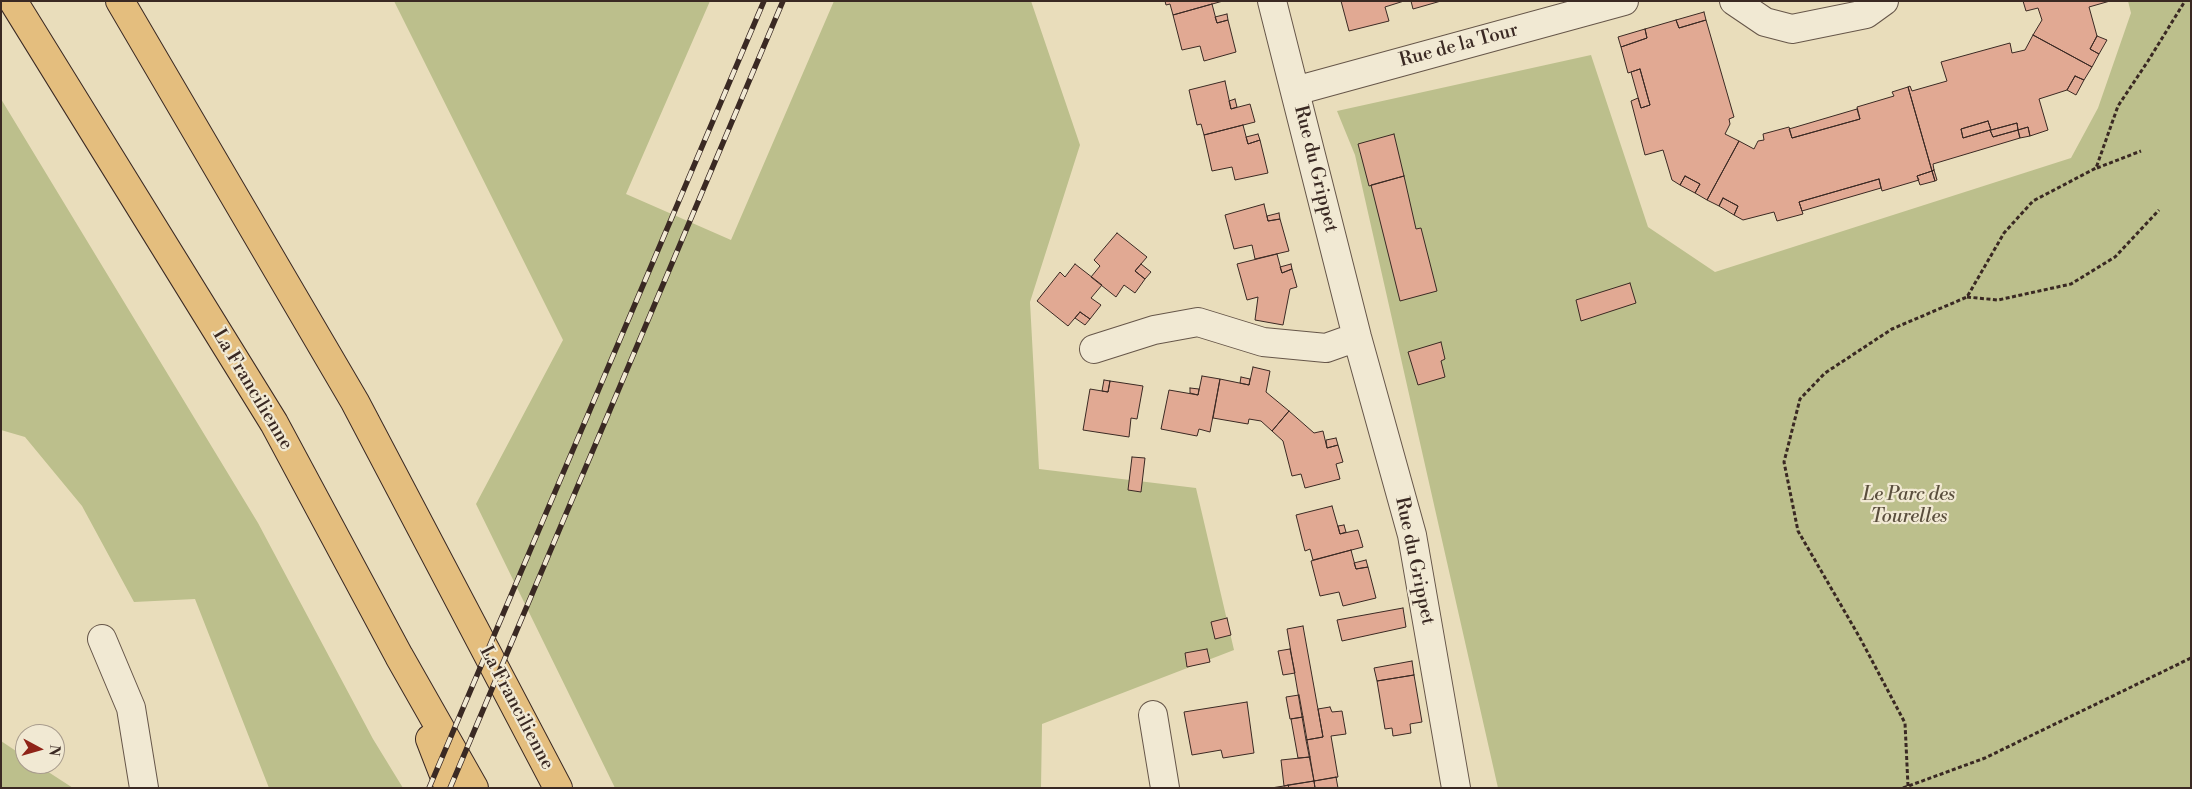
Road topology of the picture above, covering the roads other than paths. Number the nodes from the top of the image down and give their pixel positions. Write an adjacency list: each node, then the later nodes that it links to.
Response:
1 (14, 1): 11 (highway, La Francilienne)
2 (120, 1): 16 (highway, La Francilienne)
3 (1272, 1): 7 (street, Rue du Grippet)
4 (1624, 1): 7 (street, Rue de la Tour)
5 (1734, 1): 6 (street)
6 (1884, 1)
7 (1295, 90): 8 (street, Rue du Grippet)
8 (1357, 337): 9 (street); 18 (street, Rue du Grippet)
9 (1094, 349)
10 (102, 639): 13 (street)
11 (399, 656): 14 (highway); 15 (highway, La Francilienne)
12 (1153, 715): 17 (street)
13 (144, 788)
14 (449, 788)
15 (474, 788)
16 (558, 788)
17 (1165, 788)
18 (1456, 788)

